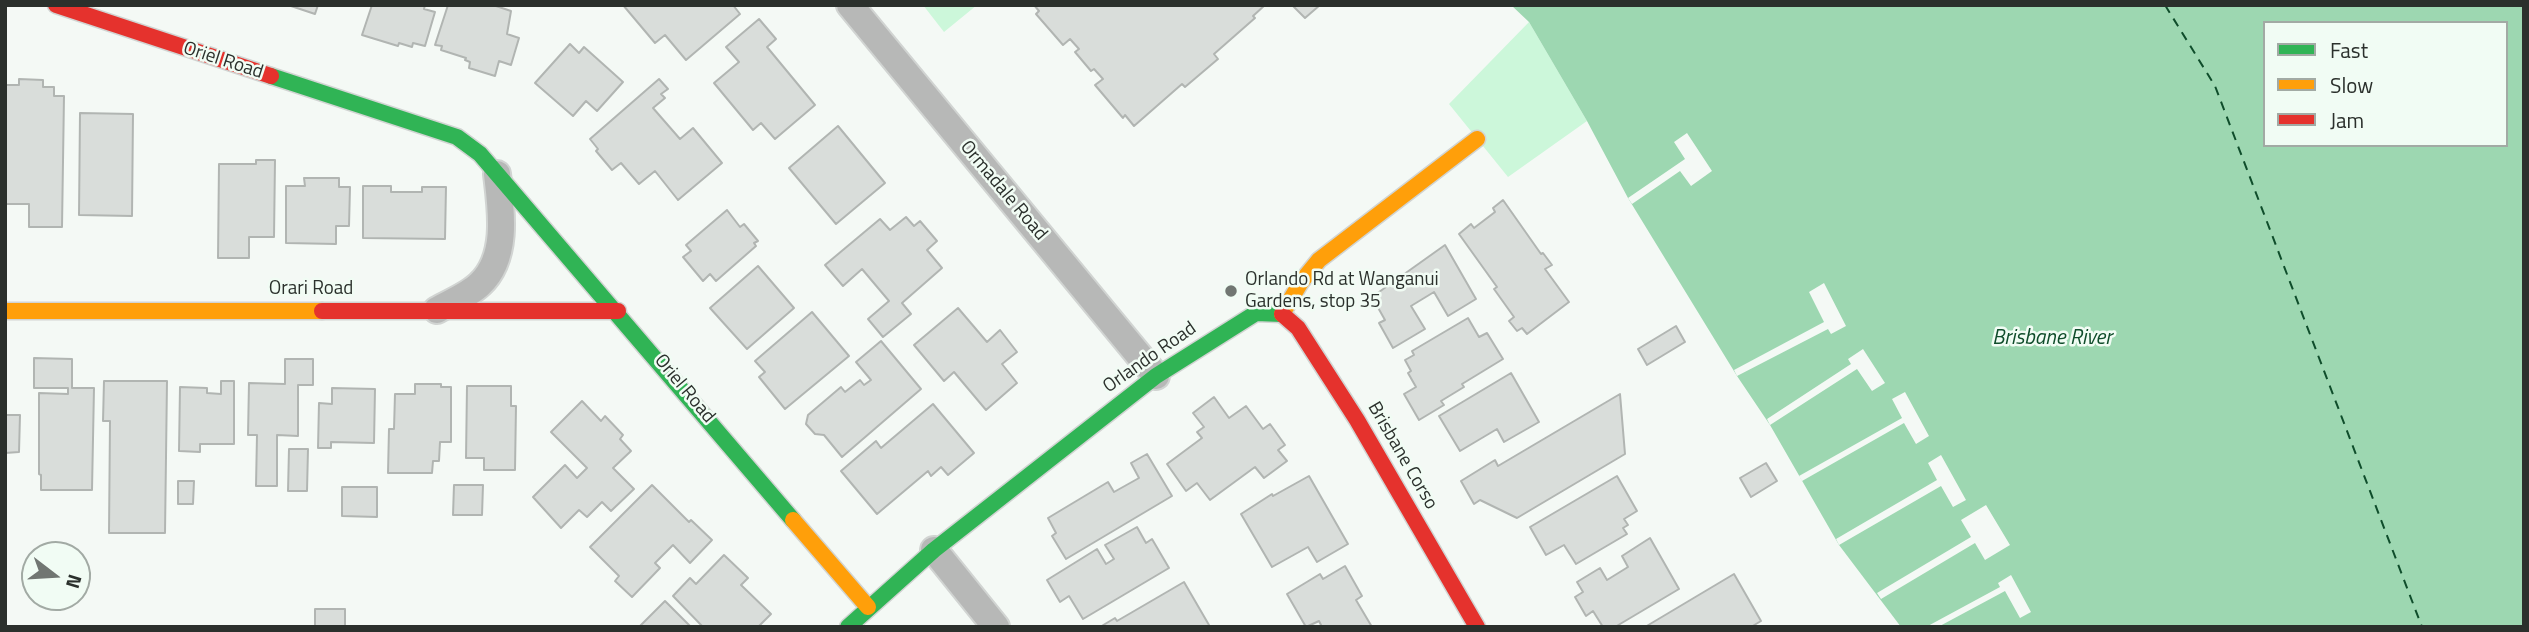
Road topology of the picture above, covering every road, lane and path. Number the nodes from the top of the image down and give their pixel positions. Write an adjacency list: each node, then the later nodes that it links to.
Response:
1 (56, 5): 4 (street, Oriel Road)
2 (850, 5): 9 (street, Ormadale Road)
3 (1477, 139): 8 (street)
4 (497, 174): 5 (street); 7 (street, Oriel Road)
5 (438, 310): 6 (street, Orari Road); 7 (street, Orari Road)
6 (5, 312)
7 (618, 312): 11 (street, Oriel Road)
8 (1282, 314): 9 (street, Orlando Road); 14 (street, Brisbane Corso)
9 (1156, 376): 10 (street, Orlando Road)
10 (934, 550): 11 (street, Orlando Road); 13 (street)
11 (869, 607): 12 (street, Orlando Road)
12 (848, 627)
13 (996, 627)
14 (1477, 627)

